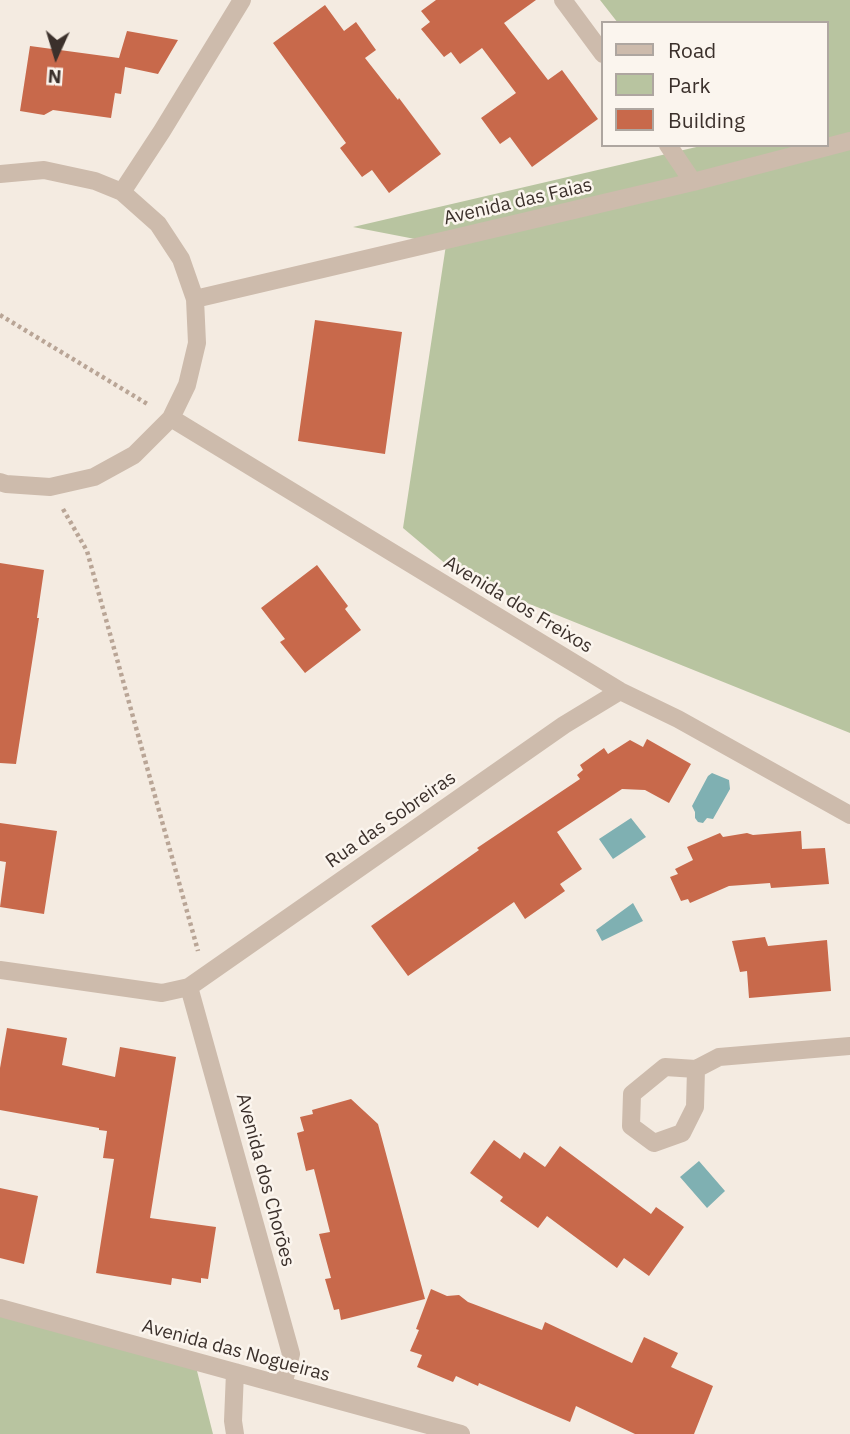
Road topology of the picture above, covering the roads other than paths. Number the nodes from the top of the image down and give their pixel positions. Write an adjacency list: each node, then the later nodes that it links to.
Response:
1 (242, 0): 10 (street)
2 (563, 0): 3 (street)
3 (602, 53)
4 (850, 141): 5 (street, Avenida das Faias)
5 (829, 146)
6 (669, 147): 9 (street)
7 (827, 147): 9 (street, Avenida das Faias)
8 (0, 172): 10 (street)
9 (693, 182): 11 (street, Avenida das Faias)
10 (122, 192): 11 (street)
11 (195, 299): 12 (street)
12 (171, 418): 13 (street); 14 (street, Avenida dos Freixos)
13 (0, 482)
14 (620, 691): 15 (street, Avenida dos Freixos); 17 (street, Rua das Sobreiras)
15 (850, 815)
16 (0, 970): 17 (street)
17 (189, 987): 22 (street, Avenida dos Chorões)
18 (850, 1046): 19 (street)
19 (696, 1069): 19 (street)
20 (0, 1308): 21 (street, Avenida das Nogueiras)
21 (235, 1372): 22 (street, Avenida das Nogueiras); 23 (street)
22 (283, 1385): 24 (street, Avenida das Nogueiras)
23 (235, 1434)
24 (461, 1434)

